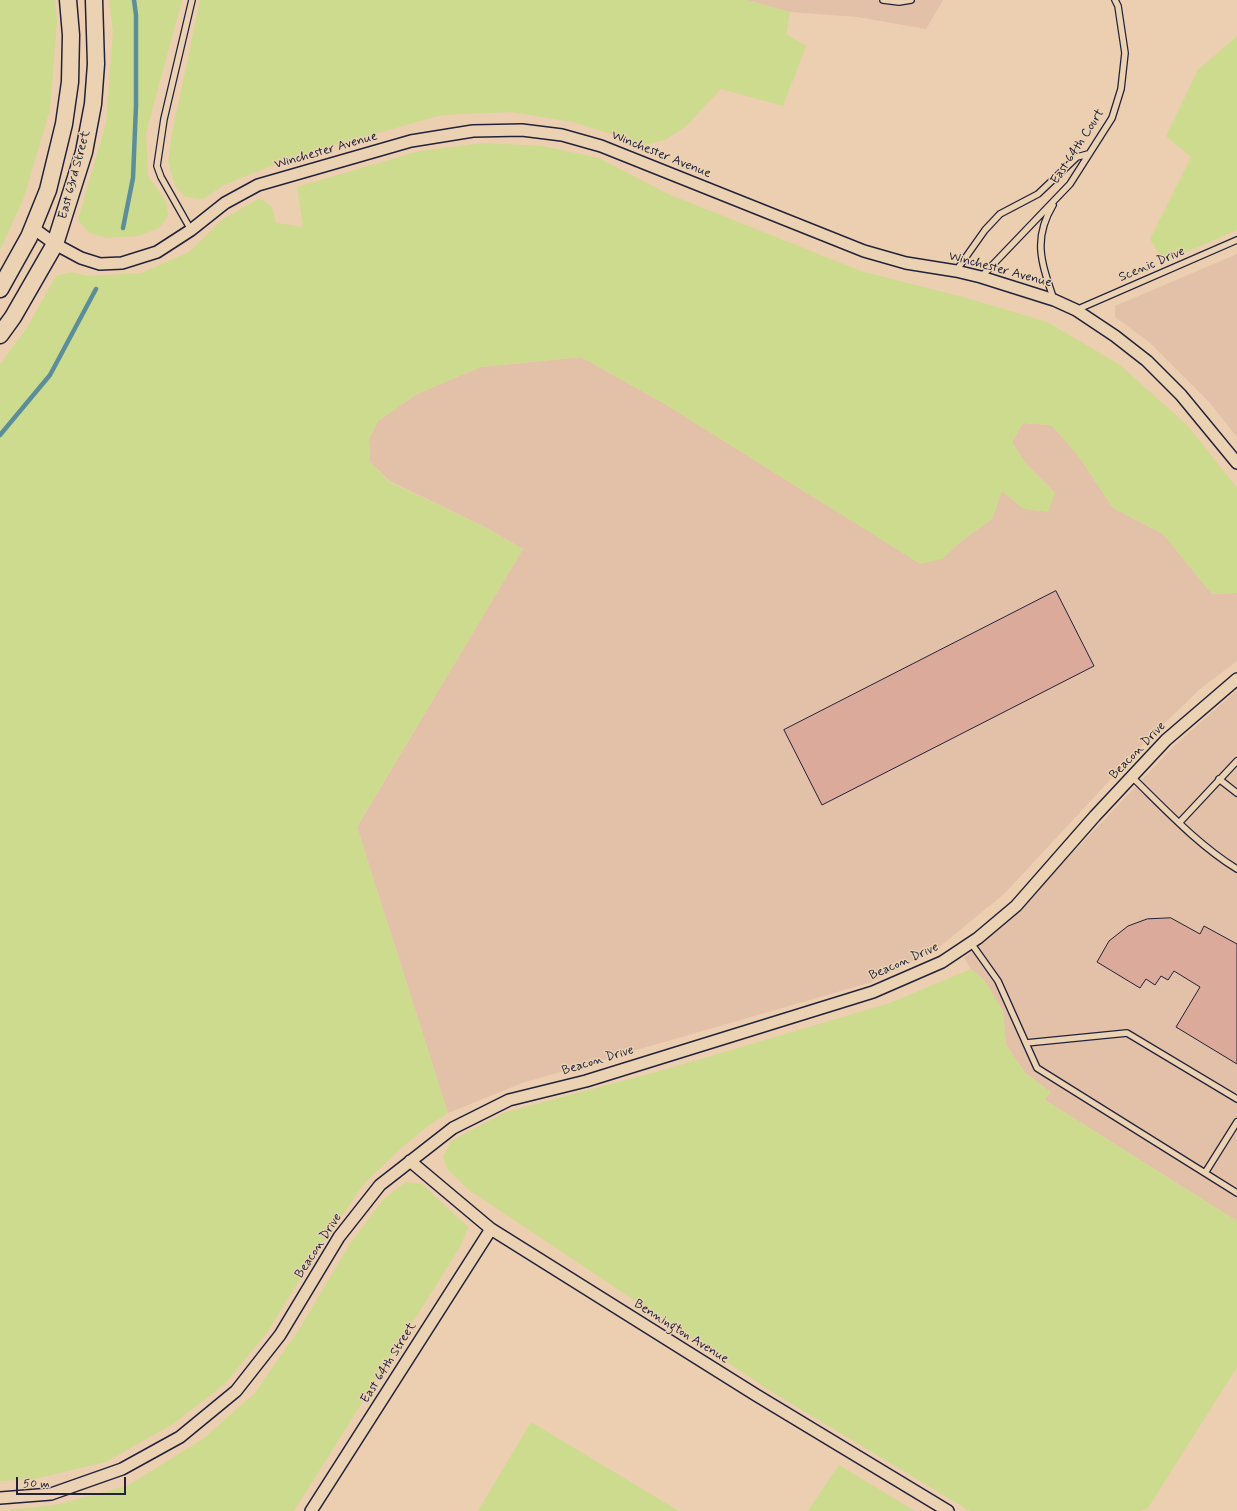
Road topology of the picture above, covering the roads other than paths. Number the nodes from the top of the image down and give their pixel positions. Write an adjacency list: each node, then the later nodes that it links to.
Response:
1 (68, 0): 9 (main road, East 63rd Street)
2 (94, 0): 12 (main road, East 63rd Street)
3 (192, 0): 10 (lane)
4 (883, 0): 5 (lane)
5 (911, 0)
6 (1115, 0): 7 (lane, East 64th Court)
7 (1088, 154): 8 (lane, East 64th Court); 13 (lane)
8 (1059, 195): 14 (lane, East 64th Court); 16 (lane)
9 (33, 228): 12 (street, Winchester Avenue); 15 (main road, East 63rd Street)
10 (191, 230): 12 (street, Winchester Avenue); 13 (street, Winchester Avenue)
11 (1237, 240): 17 (lane, Scenic Drive)
12 (55, 244): 18 (main road, East 63rd Street)
13 (956, 271): 14 (street, Winchester Avenue)
14 (981, 277): 16 (street, Winchester Avenue)
15 (0, 289)
16 (1054, 300): 17 (street, Winchester Avenue)
17 (1076, 310): 19 (street, Winchester Avenue)
18 (0, 335)
19 (1237, 463)
20 (1237, 679): 22 (street, Beacon Drive)
21 (1237, 761): 23 (lane)
22 (1132, 777): 25 (lane); 27 (street, Beacon Drive)
23 (1220, 779): 24 (lane); 25 (lane)
24 (1237, 793)
25 (1179, 823): 26 (lane)
26 (1237, 869)
27 (971, 943): 28 (lane); 31 (street, Beacon Drive)
28 (1026, 1043): 29 (lane); 32 (lane)
29 (1237, 1099)
30 (1237, 1122): 32 (lane)
31 (410, 1160): 34 (street, Bennington Avenue); 35 (street, Beacon Drive)
32 (1204, 1173): 33 (lane)
33 (1237, 1193)
34 (491, 1229): 36 (street, East 64th Street); 37 (street, Bennington Avenue)
35 (0, 1498)
36 (311, 1511)
37 (948, 1511)

